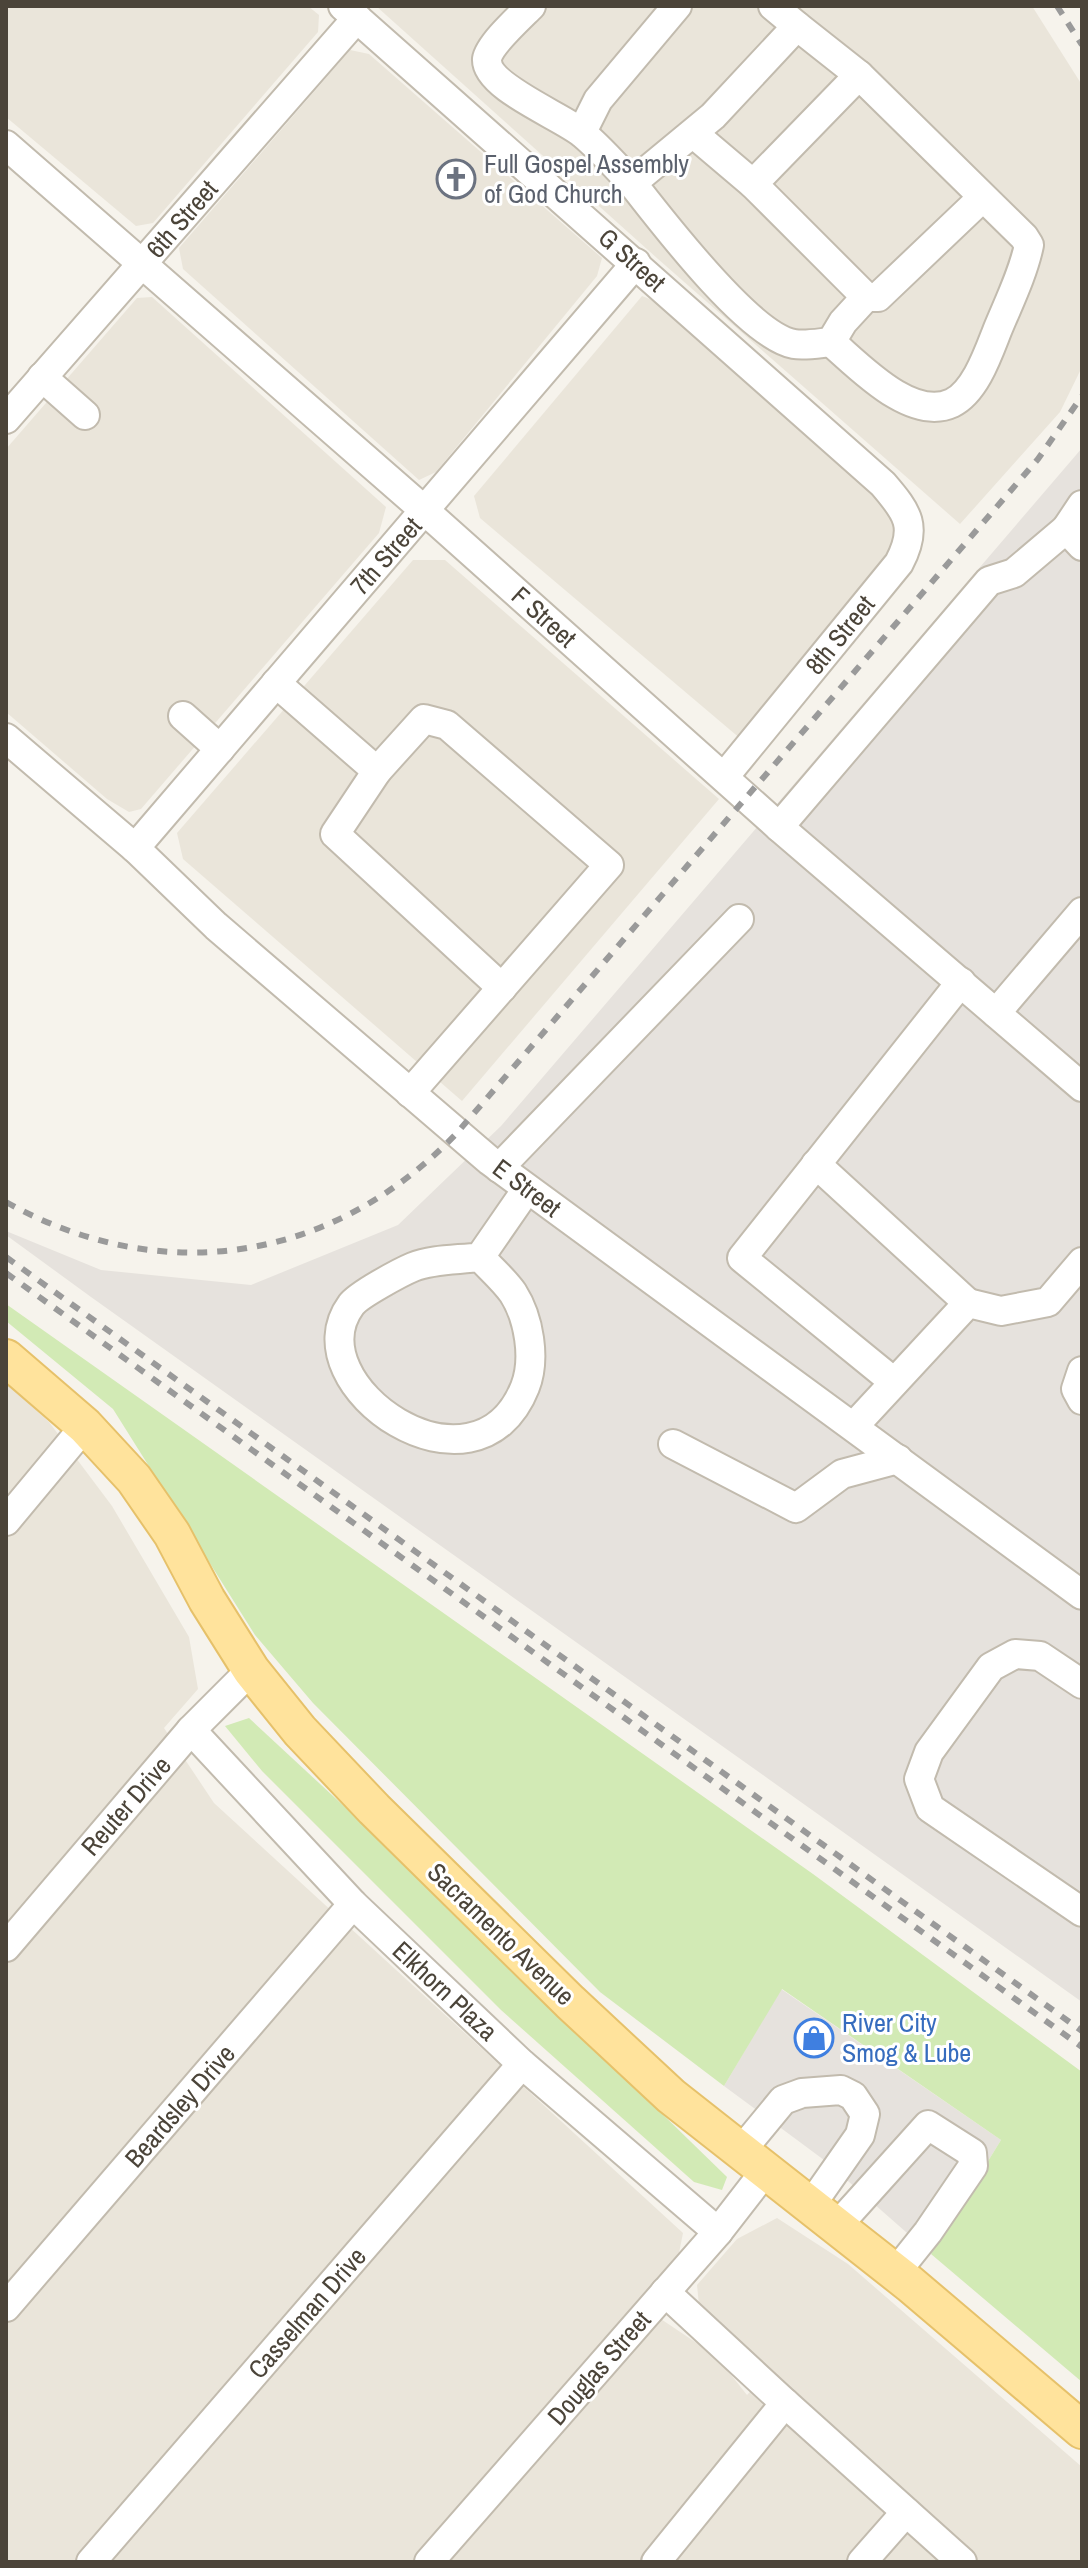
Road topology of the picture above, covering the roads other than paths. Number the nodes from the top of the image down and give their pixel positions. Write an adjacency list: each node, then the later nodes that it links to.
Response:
1 (531, 6): 7 (street)
2 (677, 6): 7 (street)
3 (773, 6): 5 (street)
4 (350, 12): 13 (street, 6th Street); 14 (street, G Street)
5 (797, 26): 6 (street); 8 (street)
6 (859, 75): 11 (street); 12 (street)
7 (582, 132): 10 (street)
8 (694, 134): 10 (street); 11 (street)
9 (6, 145): 13 (street, F Street)
10 (632, 183): 16 (street)
11 (753, 184): 15 (street)
12 (983, 197): 15 (street); 16 (street)
13 (143, 263): 17 (street, 6th Street); 22 (street, F Street)
14 (636, 263): 20 (street, G Street); 22 (street, 7th Street)
15 (866, 297): 16 (street)
16 (831, 342)
17 (42, 377): 18 (street); 19 (street, 6th Street)
18 (85, 415)
19 (6, 419)
20 (883, 484): 29 (street, 8th Street)
21 (1082, 505): 23 (street)
22 (424, 510): 24 (street, 7th Street); 29 (street, F Street)
23 (1074, 537): 30 (street)
24 (276, 683): 27 (street, 7th Street); 28 (street)
25 (183, 716): 27 (street)
26 (6, 738): 31 (street, E Street)
27 (220, 749): 31 (street, 7th Street)
28 (377, 771): 35 (street); 35 (street)
29 (724, 777): 30 (street, F Street)
30 (779, 827): 34 (street, F Street)
31 (135, 848): 38 (street, E Street)
32 (1082, 912): 36 (street)
33 (739, 919): 40 (street)
34 (961, 982): 36 (street, F Street); 39 (street)
35 (502, 988): 38 (street)
36 (996, 1013): 37 (street, F Street)
37 (1082, 1087)
38 (410, 1093): 40 (street, E Street)
39 (816, 1164): 44 (street); 47 (street)
40 (499, 1168): 41 (street, E Street)
41 (527, 1189): 42 (street); 50 (street, E Street)
42 (480, 1257): 42 (street)
43 (1082, 1262): 44 (street)
44 (968, 1303): 47 (street)
45 (6, 1358): 49 (main road, Sacramento Avenue)
46 (1082, 1371): 48 (street)
47 (894, 1382): 50 (street)
48 (1082, 1400)
49 (85, 1426): 53 (street); 55 (main road, Sacramento Avenue)
50 (854, 1426): 52 (street, E Street)
51 (673, 1444): 52 (street)
52 (898, 1459): 54 (street, E Street)
53 (6, 1521)
54 (1082, 1595)
55 (251, 1670): 57 (street, Reuter Drive); 62 (main road, Sacramento Avenue)
56 (1082, 1684): 59 (street)
57 (191, 1730): 58 (street, Elkhorn Plaza); 60 (street, Reuter Drive)
58 (353, 1904): 61 (street, Elkhorn Plaza); 67 (street, Beardsley Drive)
59 (1082, 1912)
60 (6, 1947)
61 (522, 2064): 64 (street, Elkhorn Plaza); 71 (street, Casselman Drive)
62 (754, 2161): 63 (main road, Sacramento Avenue); 63 (street, Douglas Street); 64 (street, Douglas Street)
63 (824, 2216): 65 (main road, Sacramento Avenue); 65 (street)
64 (718, 2232): 66 (street, Douglas Street)
65 (896, 2272): 69 (main road, Sacramento Avenue)
66 (665, 2292): 68 (street); 72 (street, Douglas Street)
67 (6, 2307)
68 (785, 2403): 70 (street); 73 (street)
69 (1082, 2430)
70 (906, 2512): 74 (street); 75 (street)
71 (91, 2562)
72 (429, 2562)
73 (656, 2562)
74 (862, 2562)
75 (962, 2562)

